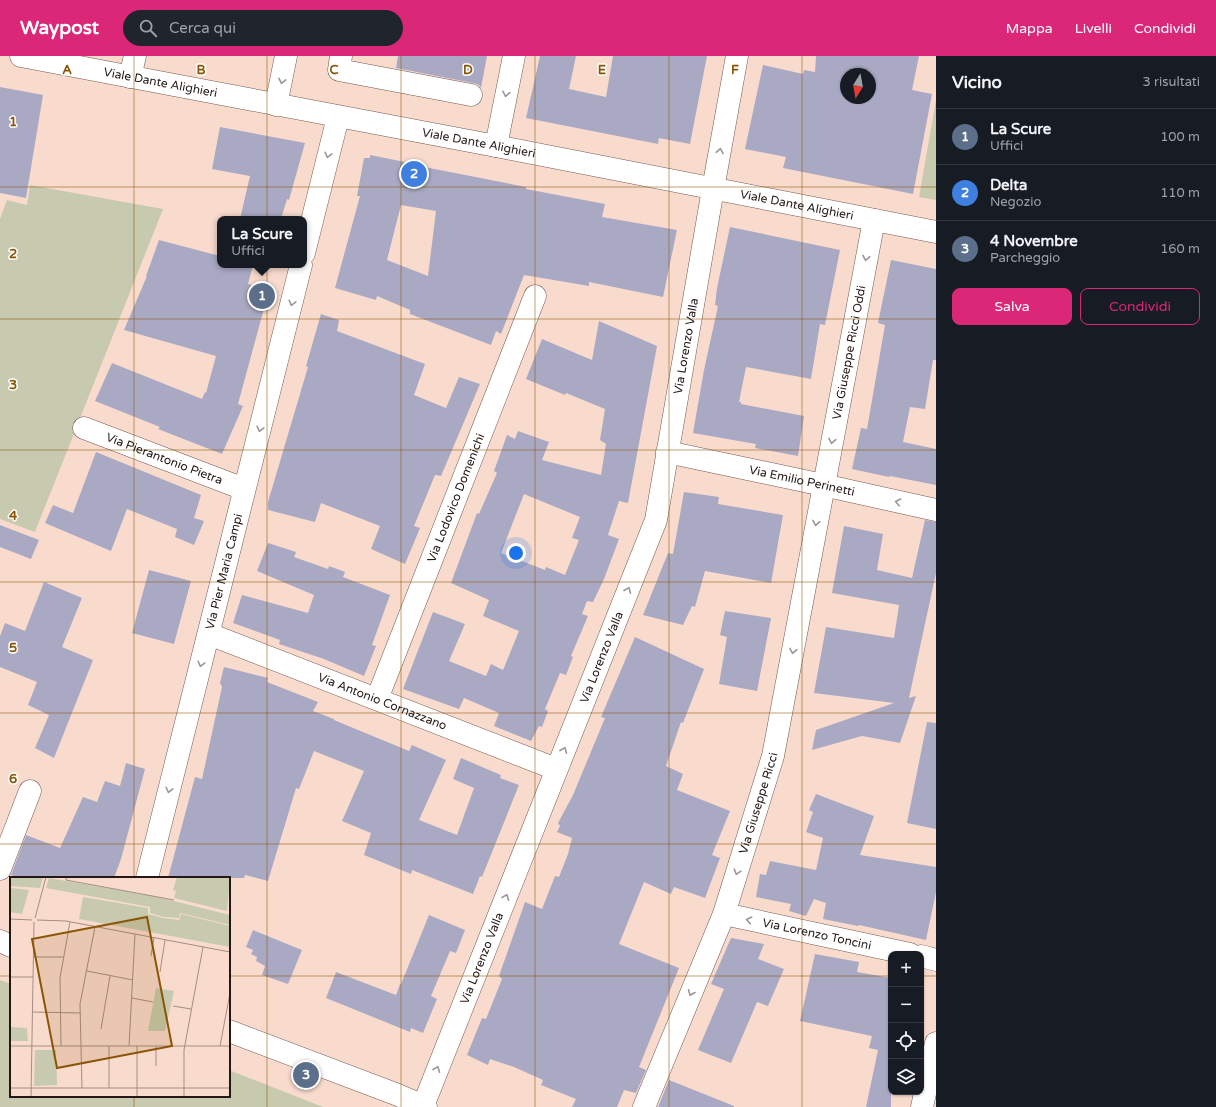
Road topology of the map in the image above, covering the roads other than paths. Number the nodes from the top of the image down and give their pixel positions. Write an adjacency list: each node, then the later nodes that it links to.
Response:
1 (21, 56): 7 (street, Viale Dante Alighieri)
2 (135, 56): 7 (street)
3 (286, 56): 9 (street, one-way to 9)
4 (341, 56): 8 (street)
5 (514, 56): 11 (street, one-way to 11)
6 (738, 56): 12 (street, Via Lorenzo Valla, one-way to 6)
7 (130, 77): 9 (street, Viale Dante Alighieri)
8 (471, 95)
9 (276, 105): 10 (street, Viale Dante Alighieri)
10 (338, 117): 11 (street, Viale Dante Alighieri); 15 (street, one-way to 15)
11 (496, 146): 12 (street, Viale Dante Alighieri)
12 (713, 189): 13 (street, Viale Dante Alighieri); 19 (street, Via Lorenzo Valla)
13 (874, 220): 14 (street, Viale Dante Alighieri); 20 (street, Via Giuseppe Ricci Oddi, one-way to 20)
14 (936, 232)
15 (307, 241)
16 (300, 268): 21 (street, Via Pier Maria Campi, one-way to 21)
17 (536, 296): 24 (street, Via Lodovico Domenichi)
18 (84, 428): 21 (street, Via Pierantonio Pietra)
19 (668, 452): 20 (street, Via Emilio Perinetti); 25 (street, Via Lorenzo Valla, one-way to 19)
20 (823, 485): 22 (street, Via Emilio Perinetti, one-way to 20); 29 (street, Via Giuseppe Ricci, one-way to 29)
21 (244, 489): 23 (street, Via Pier Maria Campi)
22 (936, 510)
23 (209, 634): 24 (street, Via Antonio Cornazzano); 28 (street, Via Pier Maria Campi, one-way to 28)
24 (377, 699): 25 (street, Via Antonio Cornazzano)
25 (556, 769): 37 (street, Via Lorenzo Valla, one-way to 25)
26 (30, 791): 27 (street)
27 (0, 870)
28 (147, 877)
29 (724, 914): 32 (street, Via Lorenzo Toncini, one-way to 29); 38 (street, Via Giuseppe Ricci, one-way to 38)
30 (0, 941): 31 (street)
31 (10, 946)
32 (896, 951)
33 (924, 957): 34 (street)
34 (936, 960)
35 (230, 1031): 37 (street)
36 (936, 1043): 39 (street)
37 (424, 1106)
38 (644, 1107)
39 (922, 1107)

